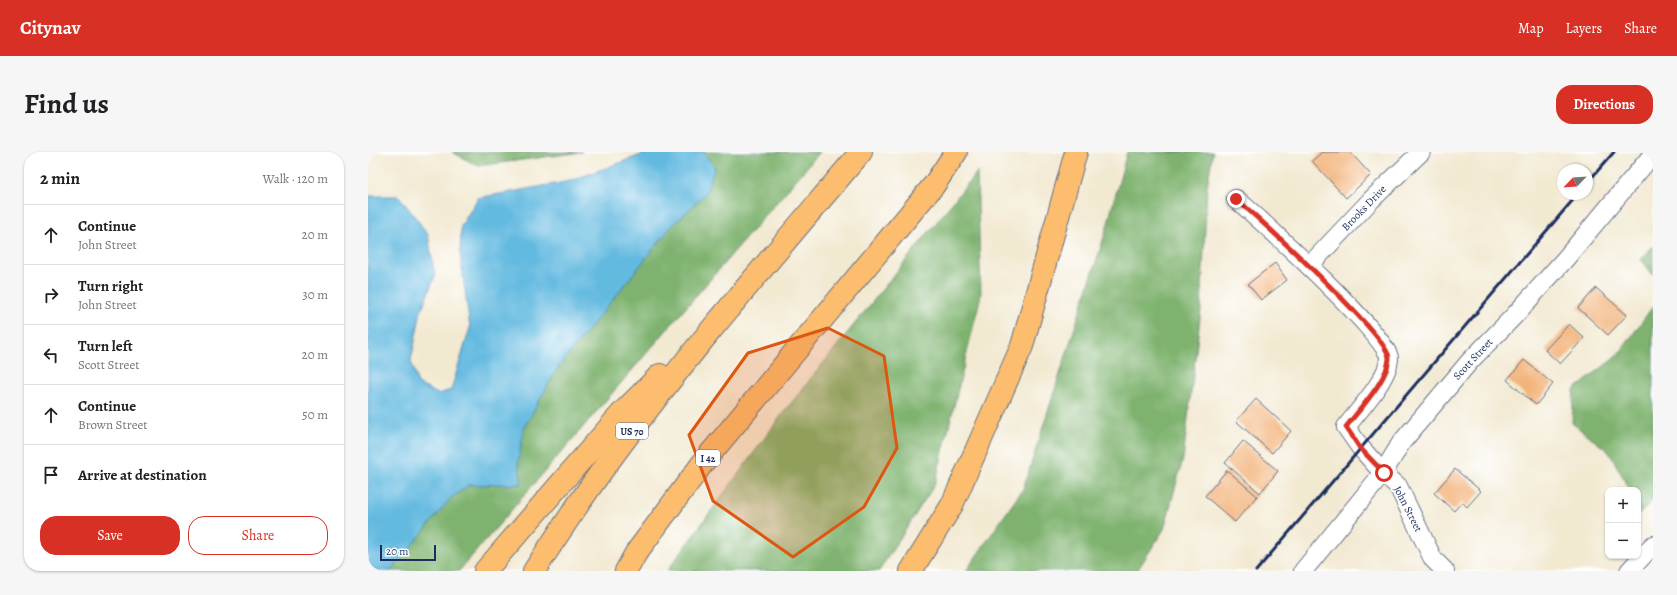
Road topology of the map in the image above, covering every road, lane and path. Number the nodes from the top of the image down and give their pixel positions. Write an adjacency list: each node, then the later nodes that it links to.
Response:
1 (861, 152): 8 (highway, US 70)
2 (956, 152): 13 (highway, I 42)
3 (1076, 152): 14 (highway)
4 (1421, 152): 7 (street, Brooks Drive)
5 (1653, 154): 9 (street, Scott Street)
6 (1236, 199): 7 (street)
7 (1309, 266): 9 (street, John Street)
8 (739, 297): 11 (highway); 12 (highway, US 70)
9 (1384, 473): 15 (street, Scott Street); 16 (street, John Street)
10 (1653, 545): 17 (street)
11 (484, 571)
12 (534, 571)
13 (626, 571)
14 (911, 571)
15 (1303, 571)
16 (1445, 571)
17 (1629, 571)

